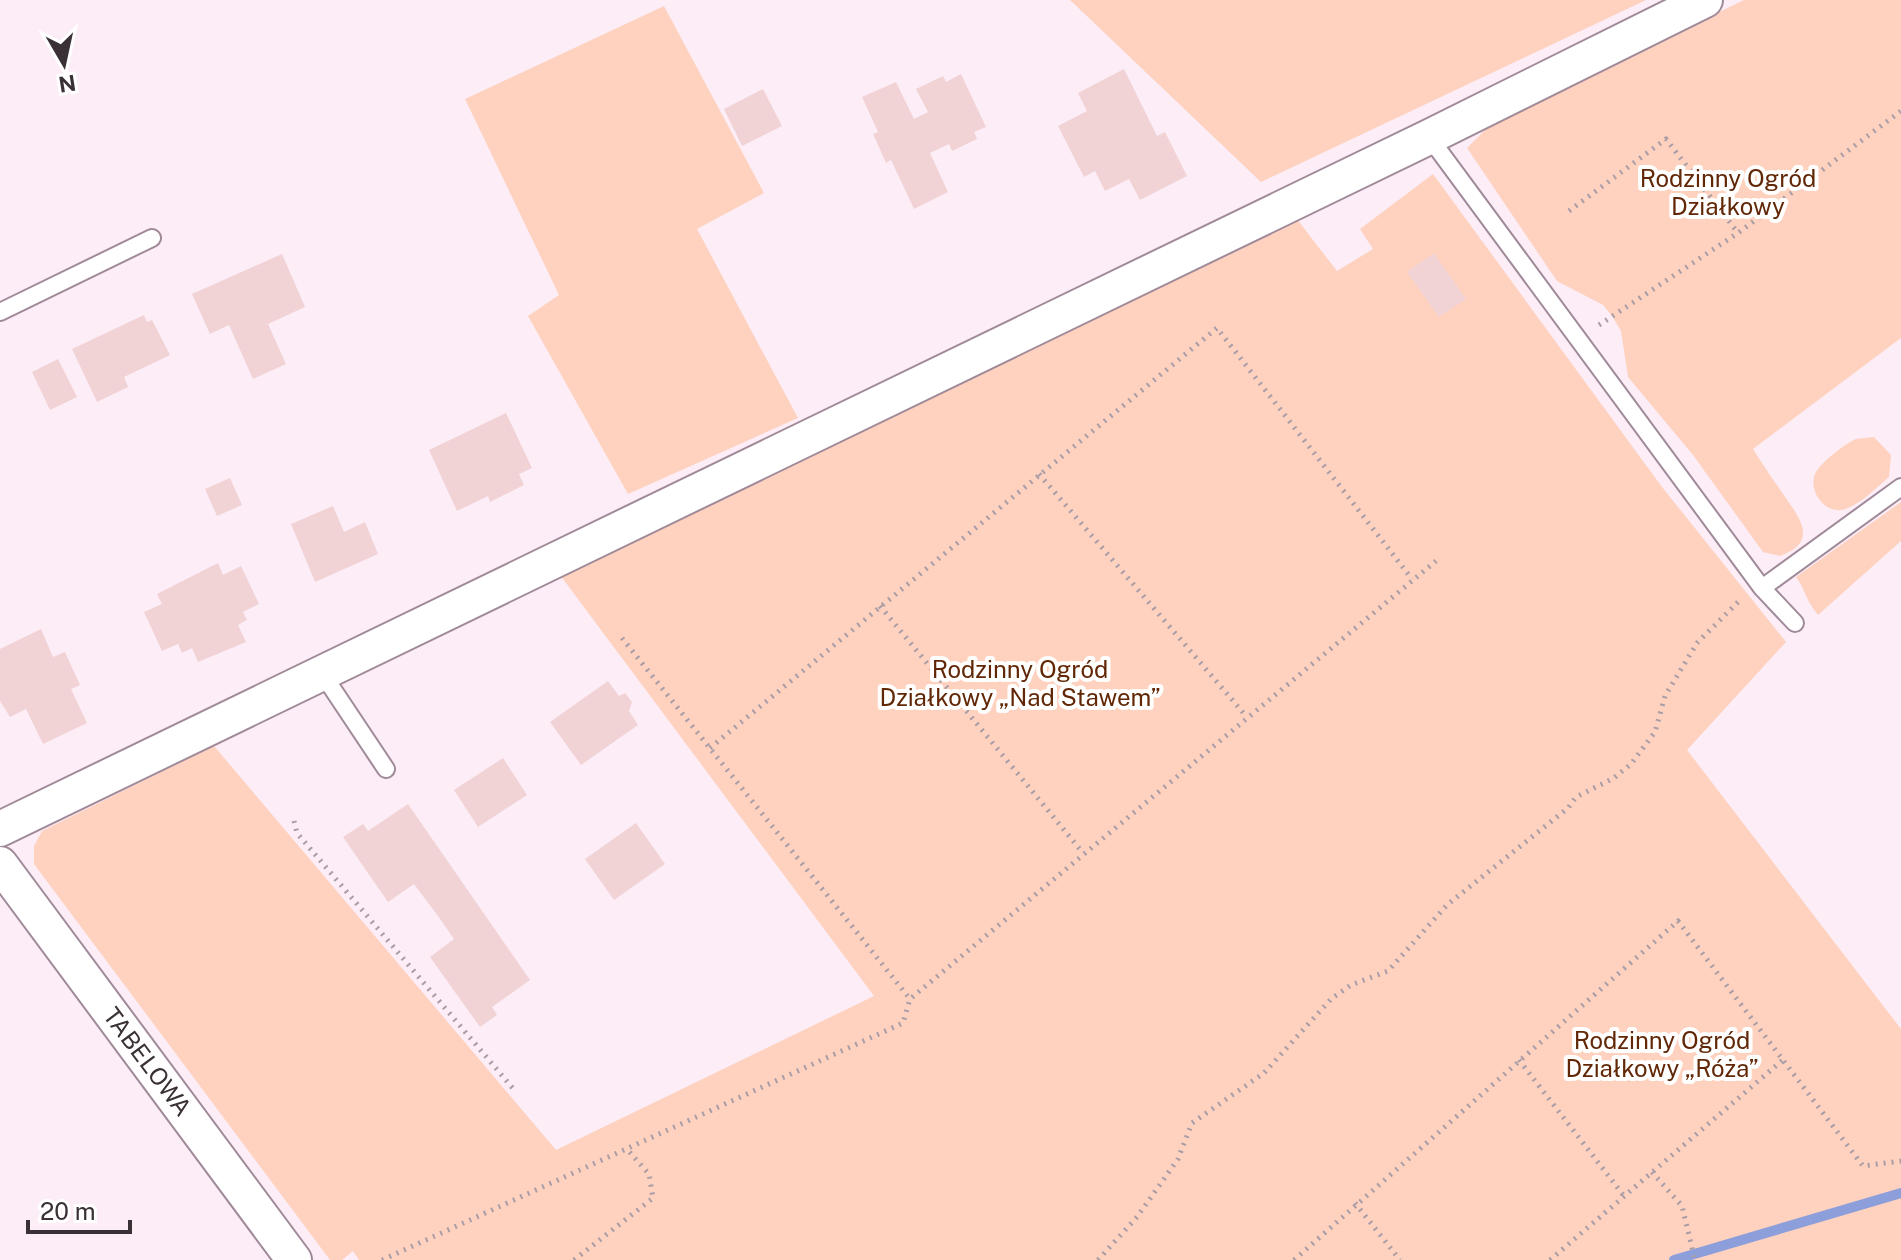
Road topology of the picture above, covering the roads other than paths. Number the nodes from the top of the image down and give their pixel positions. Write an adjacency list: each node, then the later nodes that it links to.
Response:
1 (1705, 0): 2 (street)
2 (1429, 137): 6 (lane); 8 (street)
3 (152, 238): 4 (lane)
4 (0, 312)
5 (1901, 487): 6 (lane)
6 (1760, 586): 7 (lane)
7 (1795, 623)
8 (322, 673): 9 (lane); 10 (street)
9 (386, 769)
10 (0, 829)
11 (0, 864): 12 (street, TABELOWA)
12 (294, 1260)

